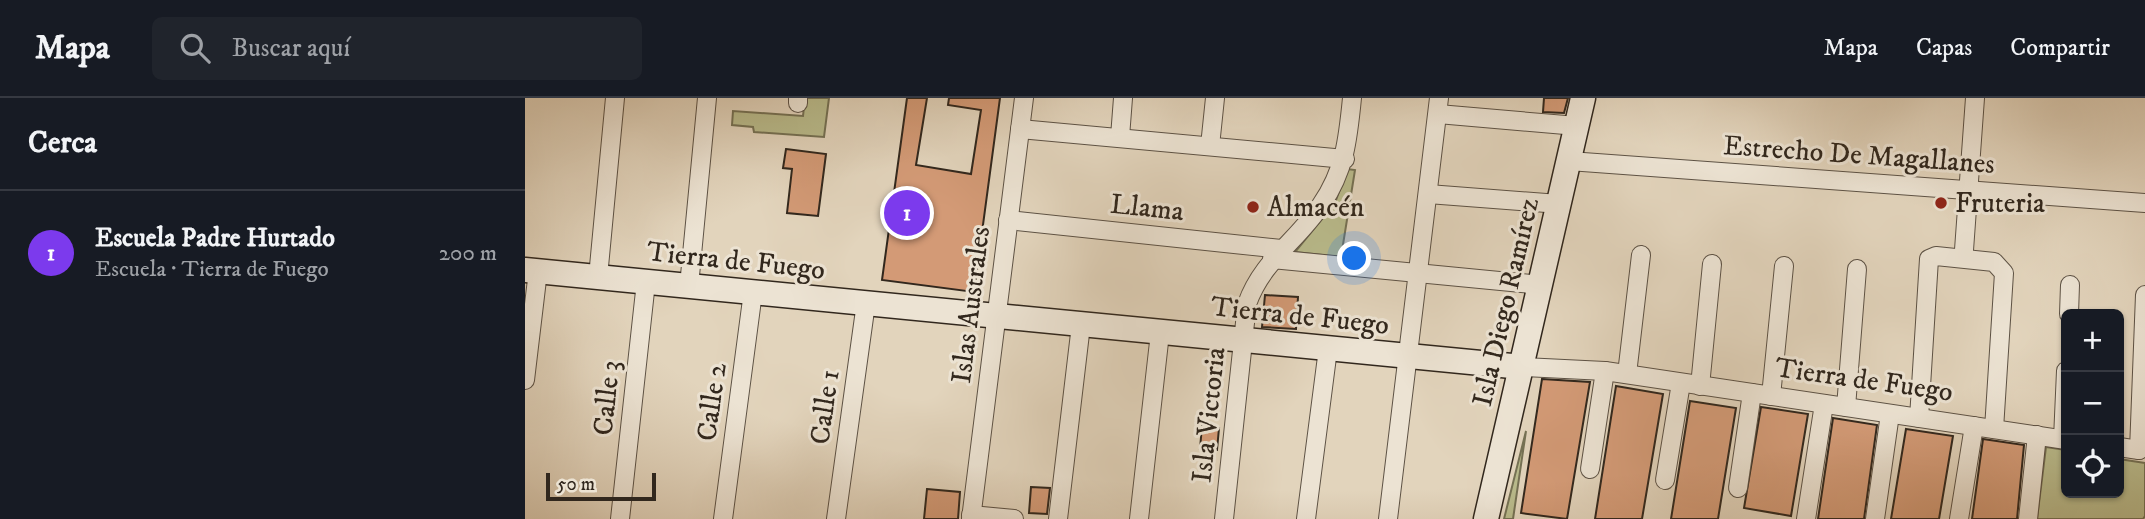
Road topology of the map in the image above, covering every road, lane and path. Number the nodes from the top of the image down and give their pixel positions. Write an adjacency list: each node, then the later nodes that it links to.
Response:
1 (615, 98): 29 (street)
2 (707, 98): 33 (street)
3 (1024, 98): 11 (street, Islas Australes)
4 (1123, 98): 12 (street)
5 (1215, 98): 13 (street)
6 (1352, 98): 14 (street, Isla Victoria)
7 (1583, 98): 10 (street, Isla Diego Ramírez)
8 (1975, 98): 16 (street)
9 (1438, 106): 10 (street); 17 (street)
10 (1577, 126): 15 (street, Isla Diego Ramírez)
11 (1020, 129): 12 (street); 20 (street, Islas Australes)
12 (1120, 137): 13 (street)
13 (1210, 146): 14 (street)
14 (1345, 159): 22 (street, Isla Victoria)
15 (1569, 161): 16 (street, Estrecho De Magallanes); 19 (street, Isla Diego Ramírez)
16 (1968, 190): 18 (street, Estrecho De Magallanes); 21 (street)
17 (1428, 194): 19 (street); 28 (street)
18 (2145, 202)
19 (1559, 204): 31 (street, Isla Diego Ramírez)
20 (1008, 220): 22 (street, Llama); 38 (street, Islas Australes)
21 (1964, 250)
22 (1276, 254): 28 (street, Llama); 41 (street, Isla Victoria)
23 (1641, 255): 47 (street)
24 (1712, 264): 50 (street)
25 (1784, 266): 52 (street)
26 (1857, 269): 54 (street)
27 (531, 271): 29 (street, Tierra de Fuego); 48 (street)
28 (1418, 272): 31 (street, Llama); 43 (street)
29 (598, 277): 30 (street, Tierra de Fuego)
30 (646, 282): 33 (street, Tierra de Fuego); 68 (street, Calle 3)
31 (1541, 285): 44 (street, Isla Diego Ramírez)
32 (2070, 285): 37 (street)
33 (689, 286): 34 (street, Tierra de Fuego)
34 (753, 292): 36 (street, Tierra de Fuego); 69 (street, Calle 2)
35 (2145, 295): 63 (street)
36 (866, 303): 38 (street, Tierra de Fuego); 70 (street, Calle 1)
37 (2069, 309)
38 (995, 316): 39 (street, Tierra de Fuego); 67 (street, Islas Australes)
39 (1081, 325): 40 (street, Tierra de Fuego); 72 (street)
40 (1160, 333): 41 (street, Tierra de Fuego); 73 (street)
41 (1243, 341): 42 (street, Tierra de Fuego); 74 (street, Isla Victoria)
42 (1328, 349): 43 (street, Tierra de Fuego); 75 (street)
43 (1408, 357): 44 (street, Tierra de Fuego); 76 (street)
44 (1522, 367): 45 (street, Tierra de Fuego); 77 (street, Isla Diego Ramírez)
45 (1605, 371): 47 (street, Tierra de Fuego); 64 (street)
46 (2066, 372): 60 (street)
47 (1627, 374): 49 (street, Tierra de Fuego)
48 (525, 378)
49 (1681, 383): 50 (street, Tierra de Fuego); 65 (street)
50 (1700, 386): 51 (street, Tierra de Fuego)
51 (1752, 393): 52 (street, Tierra de Fuego); 66 (street)
52 (1771, 396): 53 (street, Tierra de Fuego)
53 (1825, 404): 54 (street, Tierra de Fuego); 78 (street)
54 (1846, 407): 55 (street, Tierra de Fuego)
55 (1889, 414): 56 (street, Tierra de Fuego); 79 (street)
56 (1919, 418): 57 (street, Tierra de Fuego); 58 (street)
57 (1974, 426): 58 (street, Tierra de Fuego); 80 (street)
58 (1994, 429): 59 (street, Tierra de Fuego)
59 (2037, 435): 61 (street, Tierra de Fuego); 81 (street)
60 (2065, 435)
61 (2061, 438)
62 (2124, 447): 63 (street)
63 (2142, 448)
64 (1590, 469)
65 (1665, 480)
66 (1738, 488)
67 (971, 517): 71 (street)
68 (620, 519)
69 (723, 519)
70 (836, 519)
71 (1014, 519)
72 (1058, 519)
73 (1139, 519)
74 (1224, 519)
75 (1306, 519)
76 (1388, 519)
77 (1486, 519)
78 (1806, 519)
79 (1875, 519)
80 (1959, 519)
81 (2028, 519)

